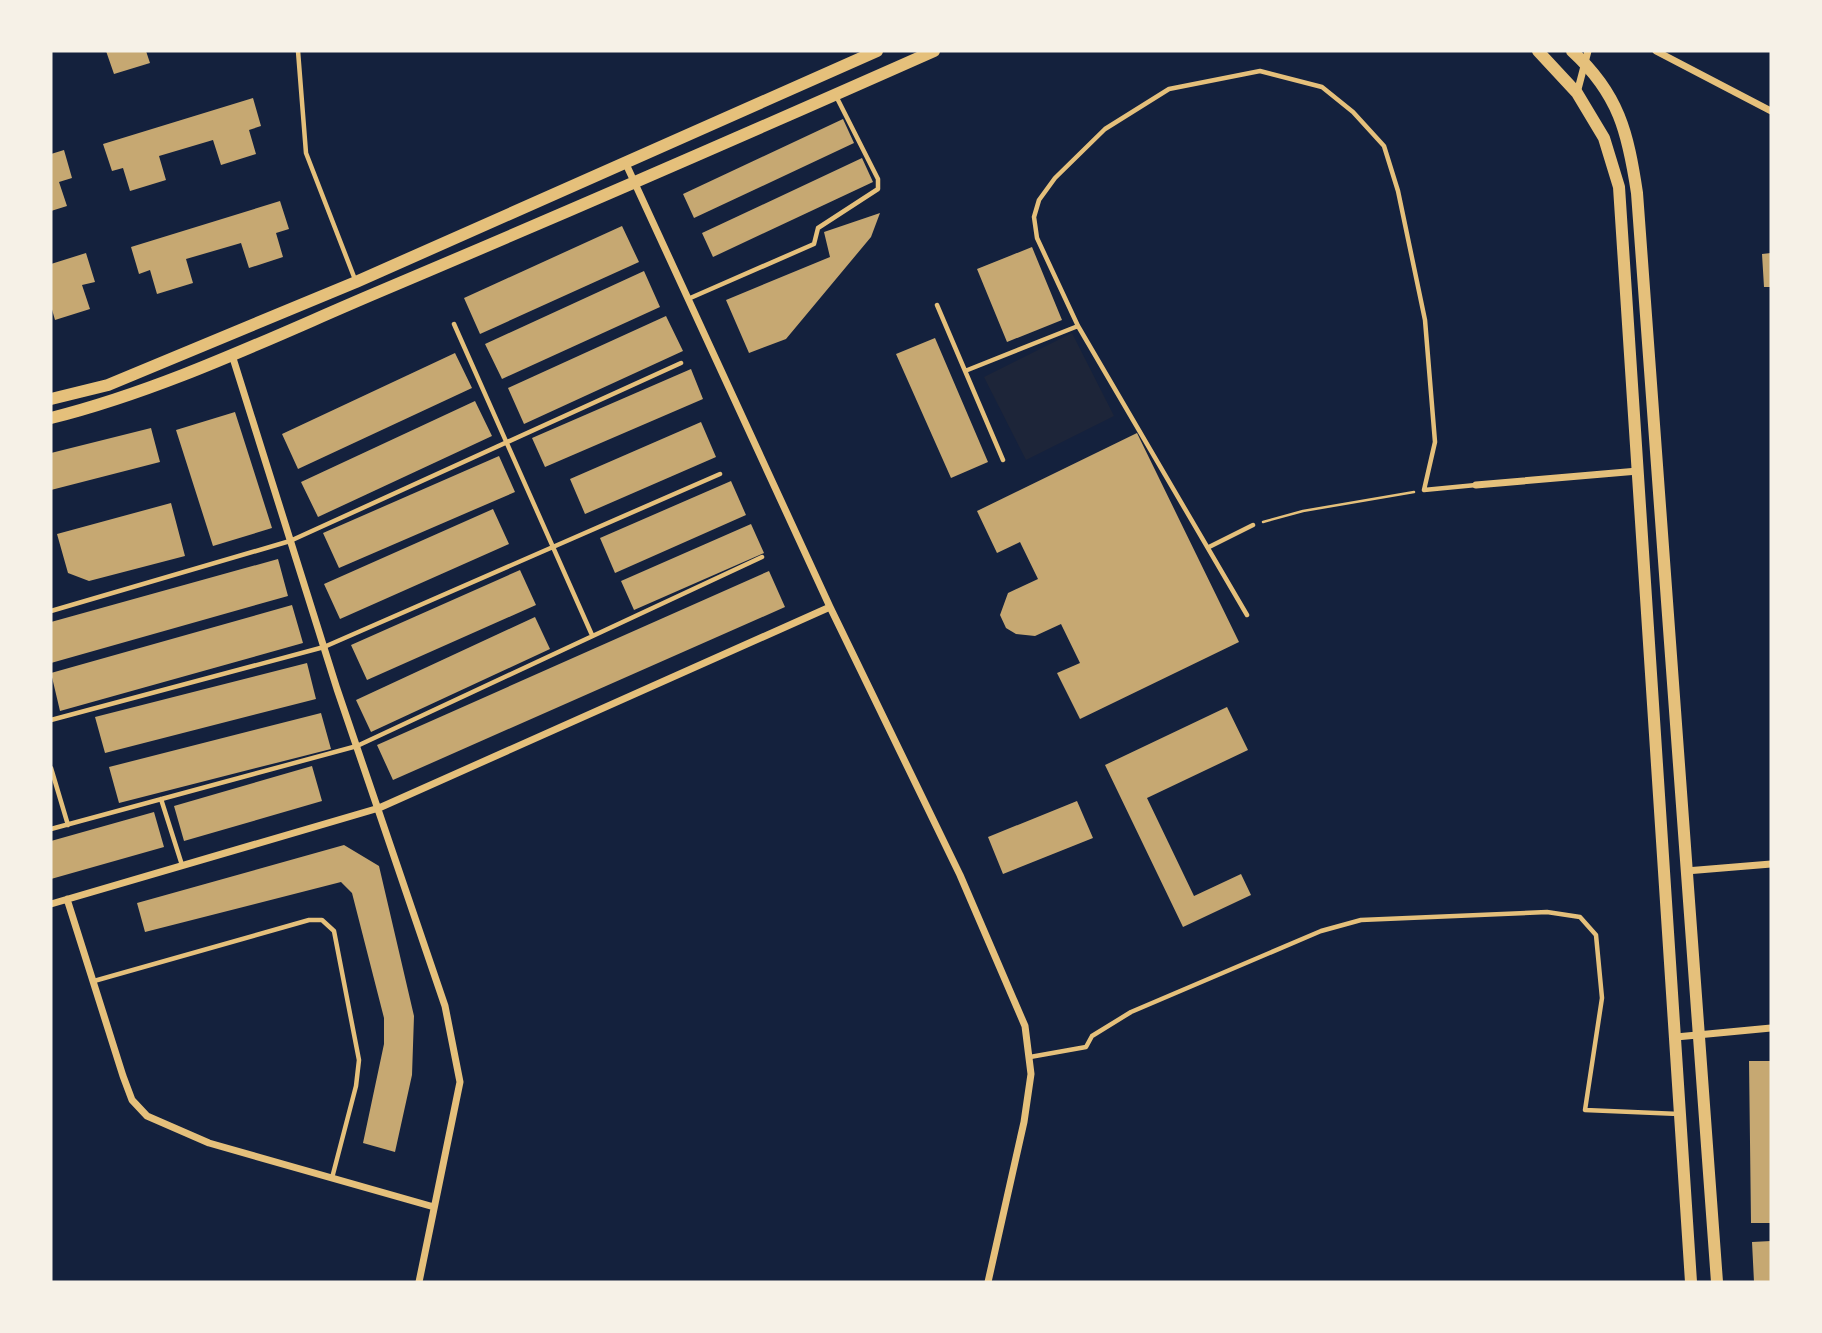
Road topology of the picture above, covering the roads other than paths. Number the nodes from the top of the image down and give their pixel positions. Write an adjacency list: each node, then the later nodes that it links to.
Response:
1 (298, 51): 13 (lane)
2 (877, 51): 11 (main road)
3 (934, 51): 9 (main road)
4 (1538, 51): 8 (main road)
5 (1572, 51): 7 (main road)
6 (1656, 51): 10 (street)
7 (1587, 57): 8 (street); 47 (main road)
8 (1577, 93): 25 (main road)
9 (835, 95): 12 (main road); 14 (lane)
10 (1771, 111)
11 (626, 164): 12 (street); 13 (main road)
12 (634, 184): 14 (street); 18 (main road)
13 (356, 282): 21 (main road)
14 (687, 299): 33 (street)
15 (937, 305): 20 (lane)
16 (454, 324): 23 (lane)
17 (1078, 326): 20 (lane); 27 (lane); 31 (lane)
18 (232, 354): 22 (main road); 29 (street)
19 (681, 363): 23 (lane)
20 (965, 371): 24 (lane)
21 (51, 399)
22 (51, 418)
23 (506, 442): 29 (lane); 30 (lane)
24 (1003, 460)
25 (1638, 471): 27 (street); 52 (main road)
26 (720, 474): 30 (lane)
27 (1476, 485)
28 (1253, 525): 31 (lane)
29 (290, 541): 34 (lane); 37 (street)
30 (553, 547): 36 (lane); 37 (lane)
31 (1209, 547): 35 (lane)
32 (762, 557): 36 (lane)
33 (830, 607): 42 (street); 54 (street)
34 (51, 611)
35 (1247, 615)
36 (592, 635): 39 (lane)
37 (324, 647): 38 (lane); 39 (street)
38 (51, 720)
39 (357, 746): 41 (lane); 42 (street)
40 (51, 768): 43 (lane)
41 (161, 799): 43 (lane); 46 (lane)
42 (379, 808): 46 (street); 57 (street)
43 (68, 825): 44 (lane)
44 (51, 830)
45 (1771, 864): 47 (street)
46 (183, 865): 48 (street)
47 (1686, 871): 53 (main road)
48 (66, 899): 49 (street); 50 (street)
49 (51, 904)
50 (93, 981): 56 (street); 56 (lane)
51 (1771, 1028): 53 (street)
52 (1676, 1037): 53 (street); 55 (main road)
53 (1698, 1037): 61 (main road)
54 (1029, 1057): 55 (lane); 59 (street)
55 (1681, 1114): 60 (main road)
56 (332, 1178): 57 (street)
57 (434, 1207): 58 (street)
58 (419, 1282)
59 (988, 1282)
60 (1691, 1282)
61 (1717, 1282)

